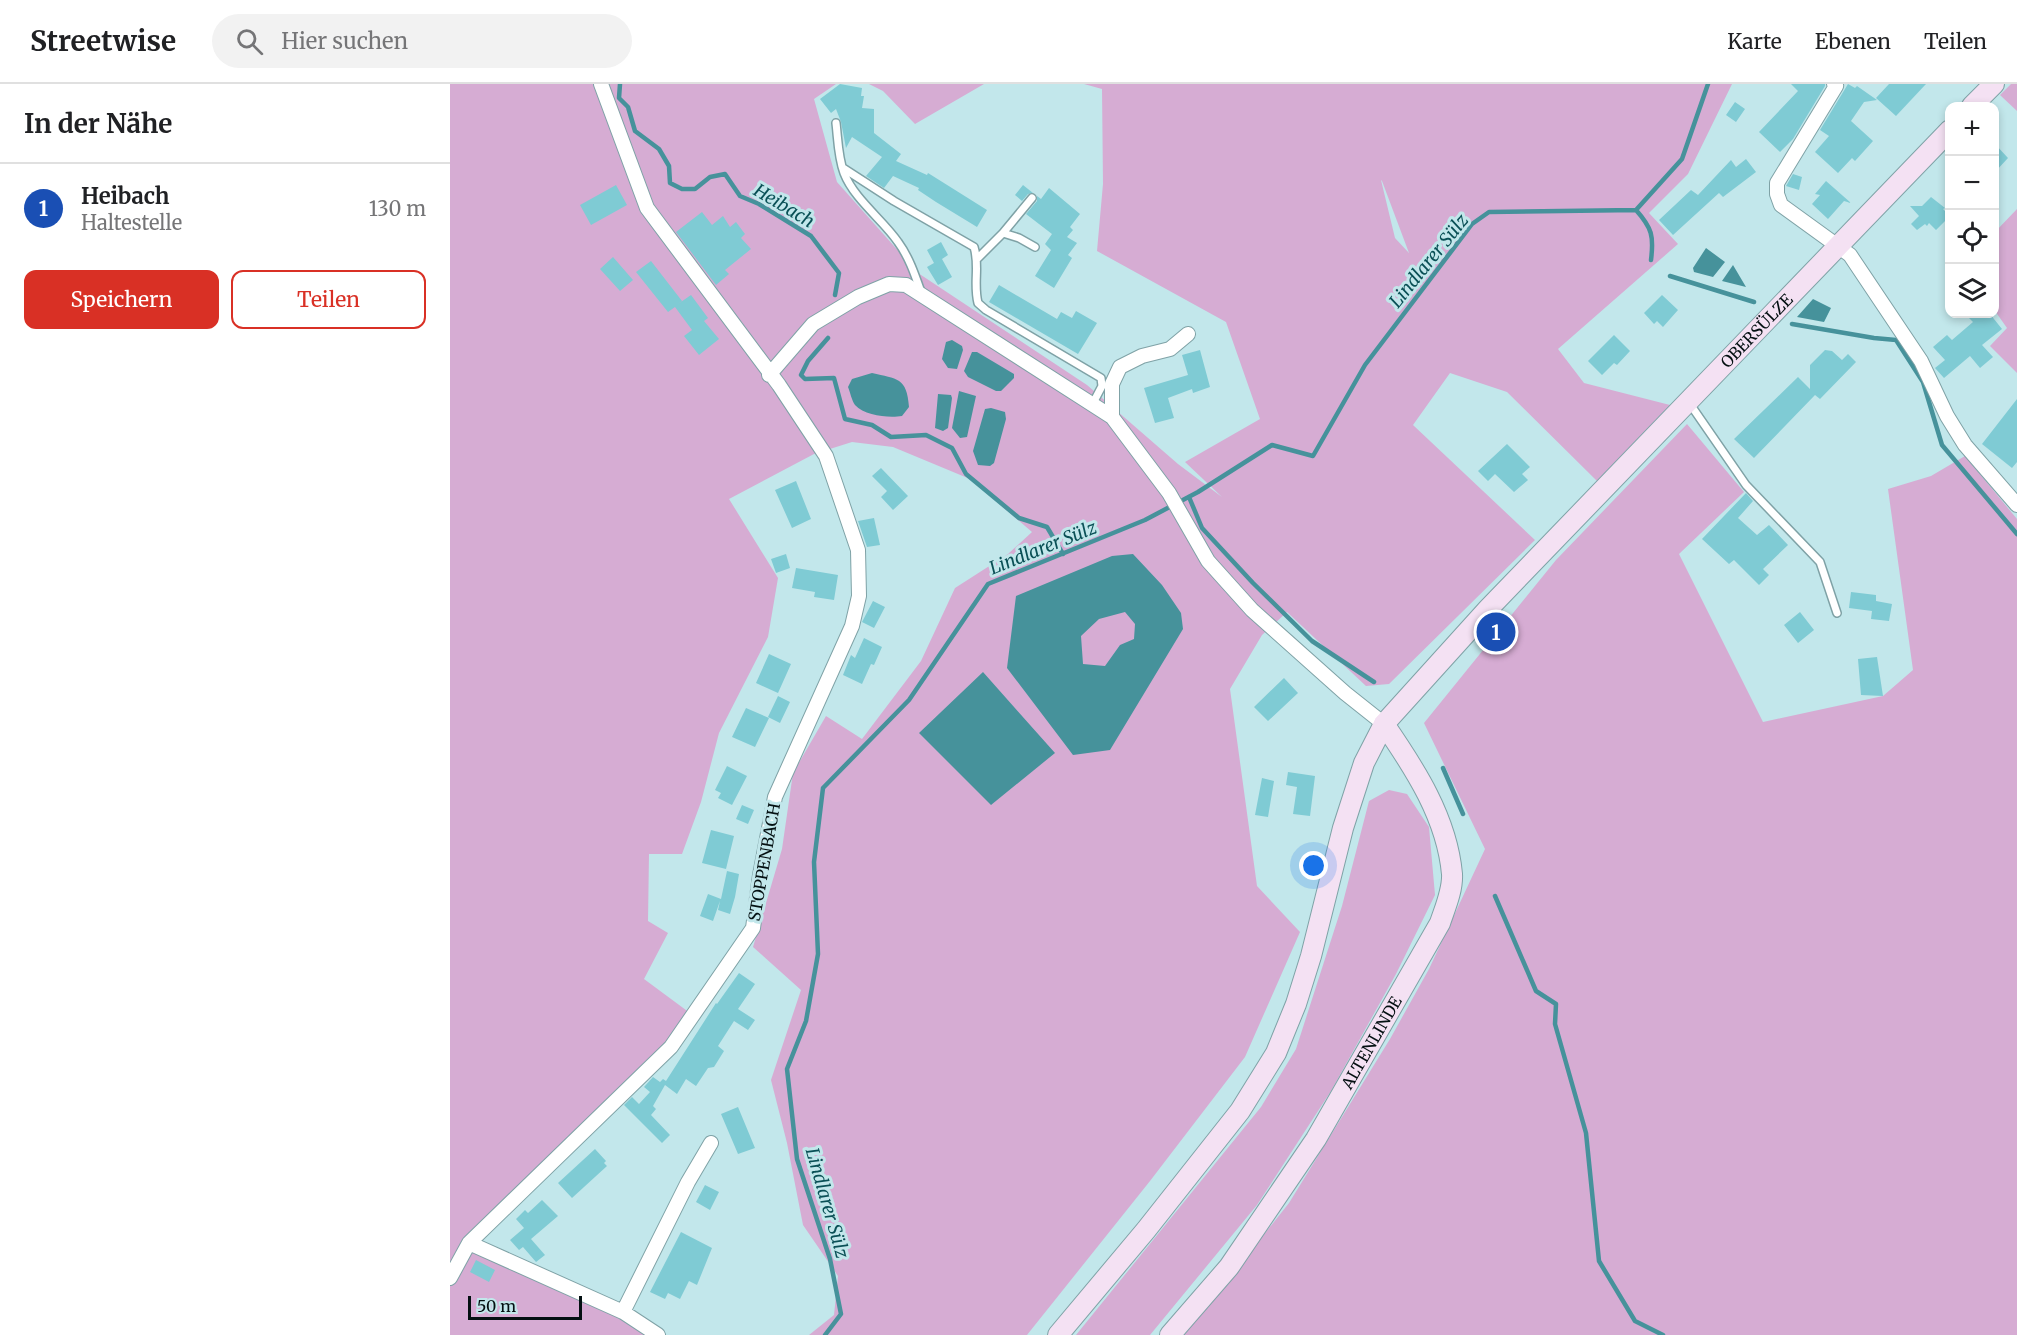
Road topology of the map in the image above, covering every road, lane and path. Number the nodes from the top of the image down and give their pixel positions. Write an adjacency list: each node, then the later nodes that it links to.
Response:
1 (601, 84): 15 (street)
2 (1834, 84): 10 (street)
3 (1994, 84): 4 (main road)
4 (1976, 102)
5 (836, 123): 7 (lane)
6 (1945, 135): 10 (main road, OBERSÜLZE)
7 (843, 168): 12 (lane); 13 (lane)
8 (1032, 198): 9 (lane)
9 (1003, 233): 11 (lane); 12 (lane)
10 (1837, 245): 17 (main road, OBERSÜLZE); 19 (street)
11 (1035, 248)
12 (978, 258): 16 (lane)
13 (922, 295): 15 (street); 16 (street)
14 (1188, 334): 18 (street)
15 (769, 375): 23 (street, STOPPENBACH)
16 (1092, 406): 18 (street)
17 (1682, 406): 20 (lane); 21 (main road, OBERSÜLZE)
18 (1112, 417): 21 (street)
19 (2017, 505)
20 (1837, 613)
21 (1384, 724): 27 (main road, OBERSÜLZE); 28 (main road, ALTENLINDE)
22 (711, 1143): 25 (street)
23 (469, 1243): 24 (street, STOPPENBACH); 25 (street)
24 (450, 1278)
25 (623, 1312): 26 (street)
26 (658, 1335)
27 (1058, 1335)
28 (1170, 1335)

